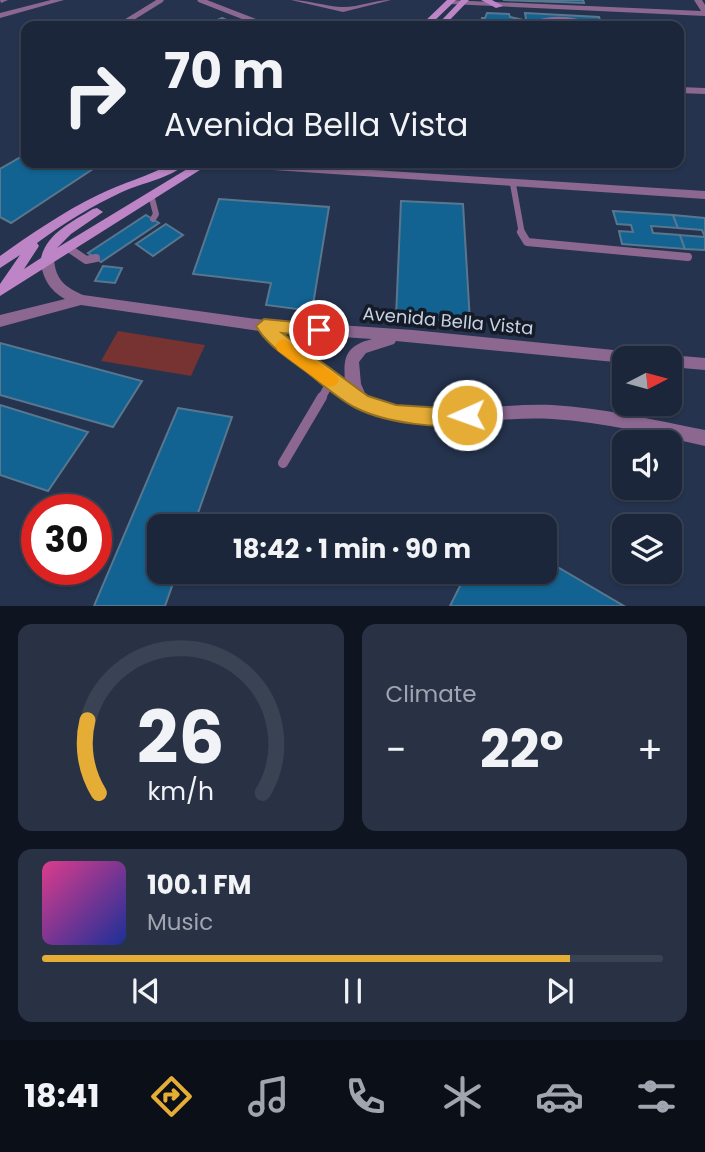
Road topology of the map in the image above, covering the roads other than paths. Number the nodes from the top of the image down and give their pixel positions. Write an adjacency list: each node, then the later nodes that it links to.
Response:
1 (60, 0): 12 (street)
2 (161, 0): 13 (lane)
3 (200, 0): 14 (lane)
4 (295, 0): 5 (street)
5 (387, 0)
6 (485, 0): 10 (main road)
7 (698, 0): 11 (street)
8 (451, 1): 9 (street); 15 (main road)
9 (464, 2): 10 (street); 16 (main road)
10 (499, 6): 11 (street)
11 (705, 13)
12 (0, 16)
13 (127, 21)
14 (254, 21)
15 (429, 21)
16 (445, 21)
17 (535, 21): 18 (lane)
18 (562, 21)
19 (684, 90): 20 (street)
20 (705, 92)
21 (172, 168): 24 (main road)
22 (197, 168): 26 (main road)
23 (286, 168): 25 (street)
24 (164, 173): 29 (main road); 33 (main road)
25 (513, 184): 27 (street); 31 (lane)
26 (151, 195): 28 (lane); 30 (main road)
27 (705, 195)
28 (153, 219)
29 (54, 226): 34 (main road); 35 (main road)
30 (67, 247): 32 (lane); 33 (main road)
31 (688, 257)
32 (96, 258)
33 (47, 260): 35 (main road); 36 (street, Avenida Bella Vista)
34 (0, 264)
35 (1, 291)
36 (81, 300): 37 (street, Avenida Bella Vista); 38 (street, Avenida Bella Vista)
37 (0, 321)
38 (264, 326): 39 (street, Avenida Bella Vista); 43 (street)
39 (413, 337): 40 (street, Avenida Bella Vista); 44 (street)
40 (612, 356)
41 (682, 362): 42 (street)
42 (705, 364)
43 (331, 381): 44 (street); 46 (lane)
44 (362, 402): 45 (street)
45 (705, 438)
46 (283, 464)

